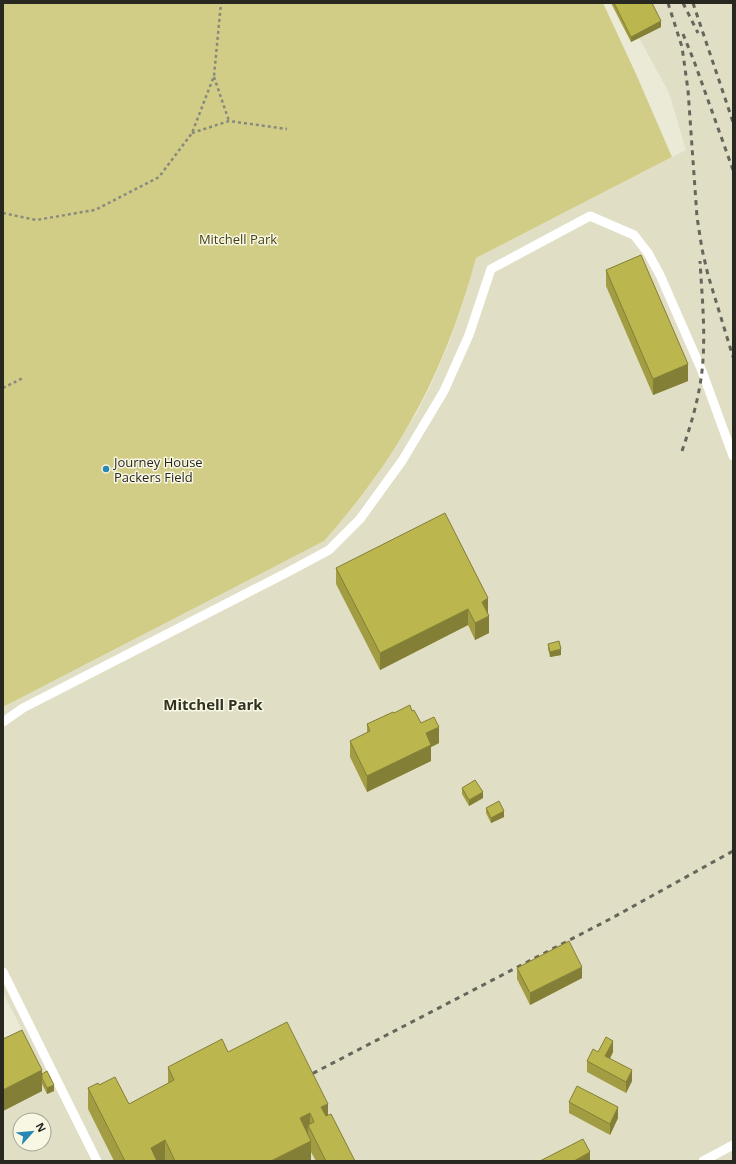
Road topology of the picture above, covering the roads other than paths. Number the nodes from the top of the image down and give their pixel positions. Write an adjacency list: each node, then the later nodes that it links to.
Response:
1 (733, 456): 2 (lane)
2 (3, 722)
3 (3, 972): 5 (lane)
4 (733, 1145): 6 (lane)
5 (97, 1161)
6 (704, 1161)

